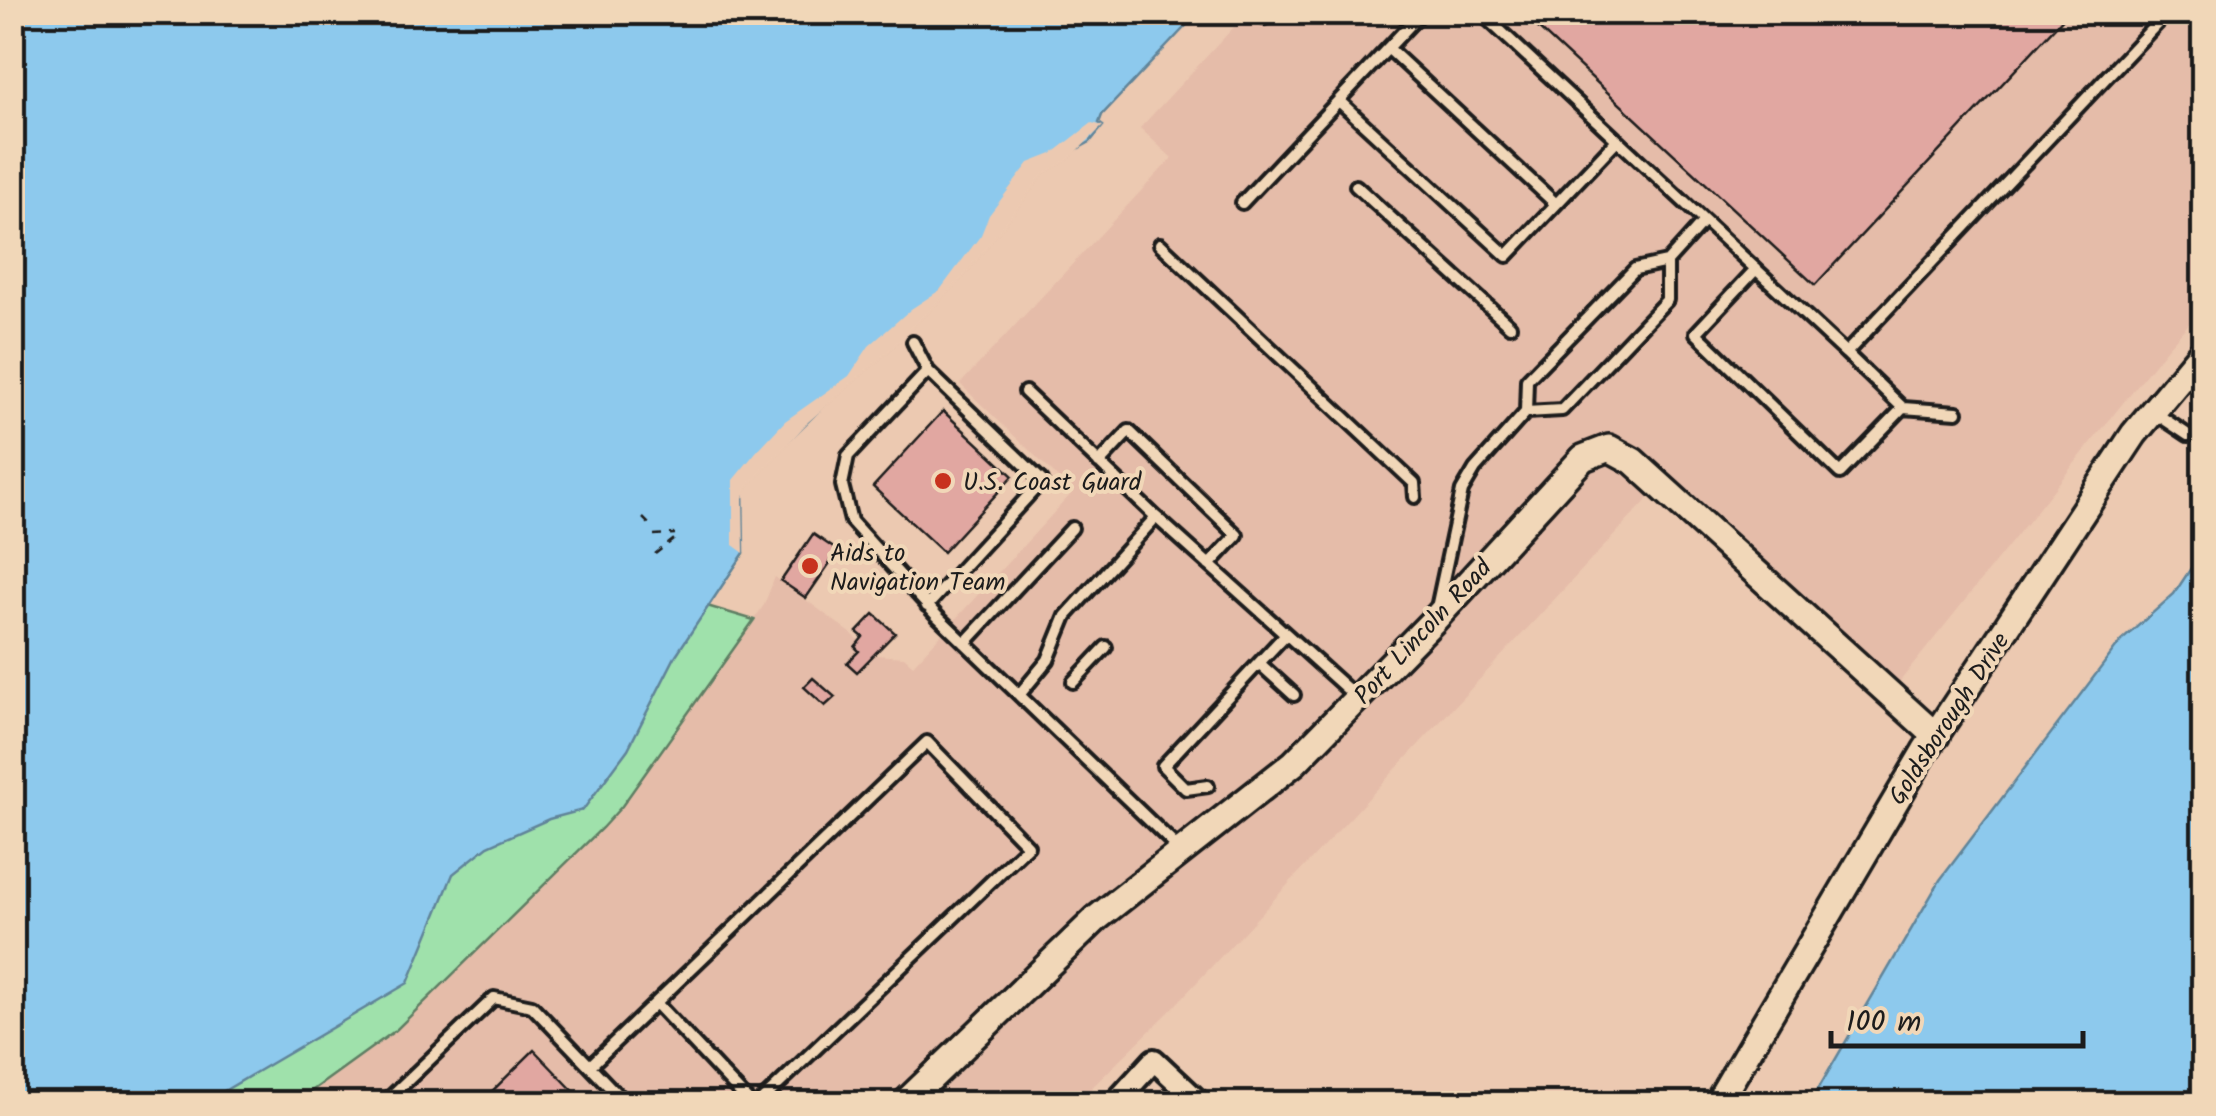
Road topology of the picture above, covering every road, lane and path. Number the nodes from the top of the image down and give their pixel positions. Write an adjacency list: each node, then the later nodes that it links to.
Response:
1 (1422, 12): 4 (lane)
2 (1480, 12): 6 (lane)
3 (2168, 12): 17 (lane)
4 (1388, 48): 5 (lane); 9 (lane)
5 (1339, 101): 8 (lane); 9 (lane)
6 (1618, 140): 9 (lane); 10 (lane)
7 (1356, 186): 14 (lane)
8 (1242, 203)
9 (1556, 204)
10 (1704, 221): 12 (lane); 13 (lane)
11 (1160, 244): 26 (lane)
12 (1668, 262): 22 (lane); 22 (lane)
13 (1756, 269): 17 (lane); 20 (lane)
14 (1510, 326)
15 (912, 342): 18 (lane)
16 (2204, 350): 21 (street, Goldsborough Drive)
17 (1846, 353): 20 (lane)
18 (928, 371): 34 (lane); 34 (lane)
19 (1025, 392): 25 (lane)
20 (1903, 408): 23 (lane)
21 (2151, 410): 24 (lane); 44 (street, Goldsborough Drive)
22 (1526, 412): 35 (lane)
23 (1957, 412)
24 (2188, 436)
25 (1099, 463): 28 (lane); 33 (lane)
26 (1415, 497)
27 (643, 518): 29 (path)
28 (1156, 518): 33 (lane); 41 (lane)
29 (649, 524)
30 (1072, 528): 37 (lane)
31 (654, 536): 32 (path)
32 (655, 554)
33 (1209, 565): 36 (lane)
34 (927, 606): 37 (lane)
35 (1435, 619): 43 (street, Port Lincoln Road); 44 (street, Port Lincoln Road)
36 (1286, 634): 39 (lane); 43 (lane)
37 (965, 643): 41 (lane)
38 (1106, 647): 40 (lane)
39 (1259, 663): 42 (lane); 45 (lane)
40 (1074, 682)
41 (1019, 695): 46 (lane)
42 (1294, 695)
43 (1358, 699): 46 (street, Port Lincoln Road)
44 (1936, 736): 55 (street, Goldsborough Drive)
45 (1208, 786)
46 (1181, 850): 52 (street, Port Lincoln Road)
47 (656, 1003): 48 (lane); 51 (lane); 51 (lane)
48 (590, 1066): 49 (lane); 50 (lane)
49 (383, 1104)
50 (626, 1104)
51 (755, 1104)
52 (904, 1104)
53 (1114, 1104): 54 (street)
54 (1201, 1104)
55 (1717, 1104)

